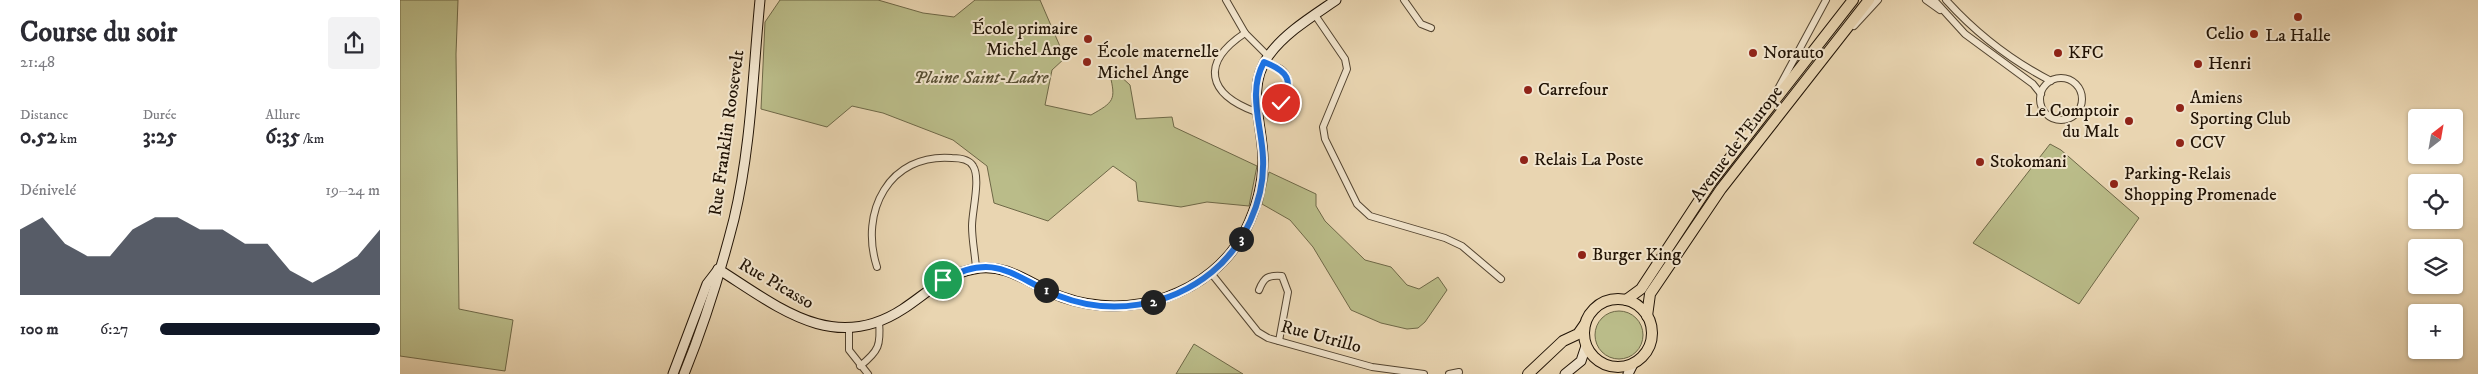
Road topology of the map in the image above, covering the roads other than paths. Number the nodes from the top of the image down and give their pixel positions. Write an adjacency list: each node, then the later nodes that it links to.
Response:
1 (760, 0): 28 (street, Rue Franklin Roosevelt)
2 (1226, 0): 18 (street)
3 (1336, 0): 15 (street)
4 (1404, 0): 16 (street)
5 (1826, 0): 25 (street, Avenue de l'Europe)
6 (1846, 0): 17 (street)
7 (1853, 0): 17 (main road, Avenue de l'Europe)
8 (1869, 0): 20 (main road, Avenue de l'Europe)
9 (1878, 0): 20 (street)
10 (1926, 0): 14 (street)
11 (1934, 0): 14 (street)
12 (1946, 0): 13 (street)
13 (1951, 3): 21 (street)
14 (1943, 12): 22 (street)
15 (1315, 15): 19 (street); 30 (street)
16 (1431, 28)
17 (1828, 32): 25 (main road, Avenue de l'Europe)
18 (1245, 33): 19 (street); 24 (street)
19 (1266, 59): 23 (street); 24 (street, Rue Picasso)
20 (1820, 61): 33 (main road, Avenue de l'Europe)
21 (2051, 81): 22 (street); 22 (street)
22 (2041, 94)
23 (1276, 106)
24 (1256, 112): 29 (street, Rue Picasso)
25 (1764, 115): 32 (main road, Avenue de l'Europe)
26 (877, 267): 27 (street)
27 (976, 268): 29 (street, Rue Picasso); 34 (street, Rue Picasso)
28 (718, 269): 36 (street, Rue Picasso); 43 (street, Rue Franklin Roosevelt); 44 (street, Rue Franklin Roosevelt)
29 (1211, 273): 37 (street, Rue Utrillo)
30 (1502, 279)
31 (1259, 290): 37 (street)
32 (1626, 300): 33 (main road); 35 (main road)
33 (1647, 316): 39 (main road)
34 (879, 321): 36 (street, Rue Picasso); 40 (street)
35 (1586, 324): 38 (main road); 48 (main road)
36 (849, 328): 40 (street)
37 (1279, 341): 46 (street, Rue Utrillo)
38 (1586, 346): 41 (main road); 49 (street)
39 (1633, 364): 41 (main road); 51 (street)
40 (860, 366): 45 (street)
41 (1612, 367): 50 (main road)
42 (1459, 372): 47 (street)
43 (673, 374)
44 (684, 374)
45 (868, 374)
46 (1424, 374)
47 (1449, 374)
48 (1528, 374)
49 (1565, 374)
50 (1603, 374)
51 (1628, 374)

